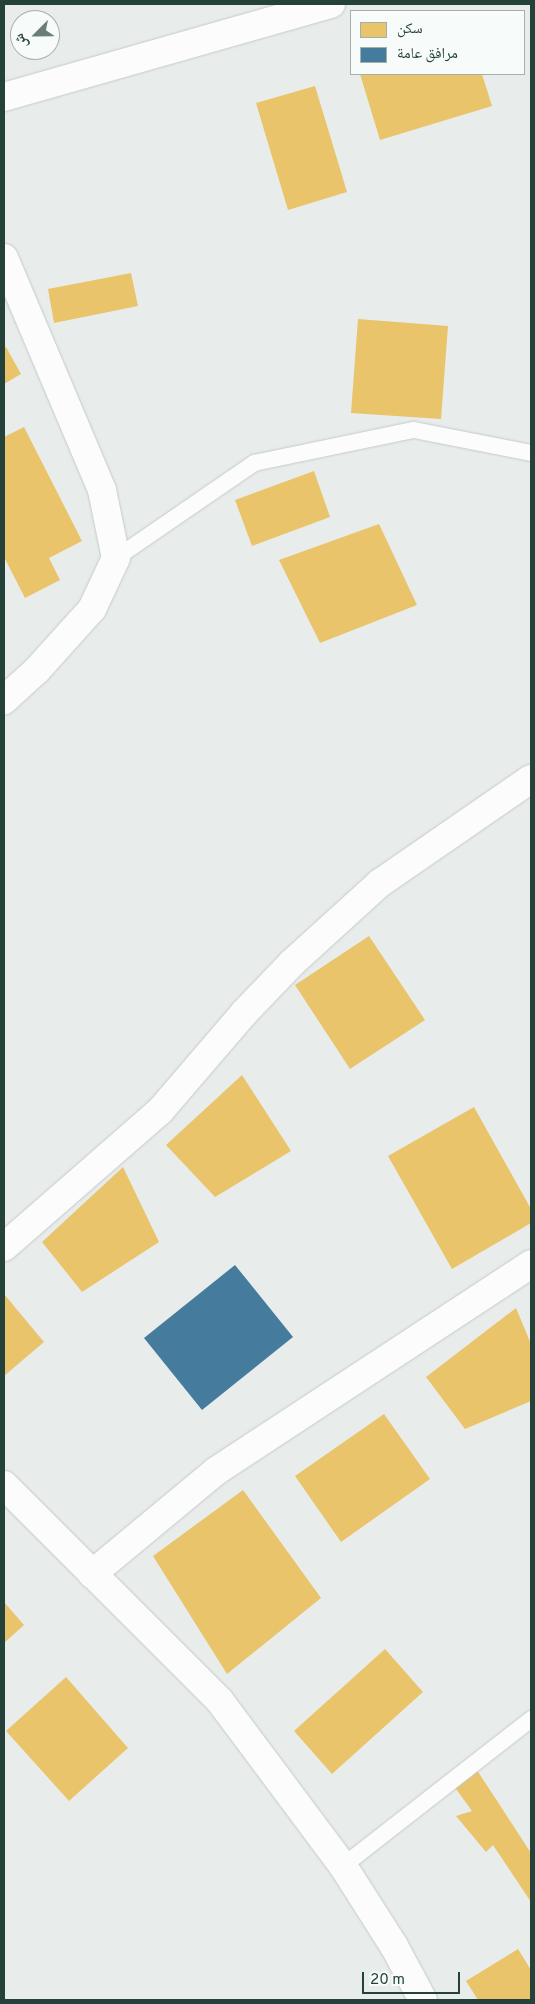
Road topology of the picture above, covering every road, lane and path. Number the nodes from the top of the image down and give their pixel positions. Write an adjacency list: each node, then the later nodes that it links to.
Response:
1 (331, 4): 2 (street)
2 (4, 97)
3 (4, 258): 5 (street)
4 (531, 453): 5 (lane)
5 (116, 558): 6 (street)
6 (4, 700)
7 (531, 779): 8 (street)
8 (4, 1247)
9 (531, 1264): 11 (street)
10 (4, 1485): 11 (street)
11 (92, 1574): 13 (street)
12 (531, 1719): 13 (lane)
13 (343, 1866): 14 (street)
14 (423, 2000)

